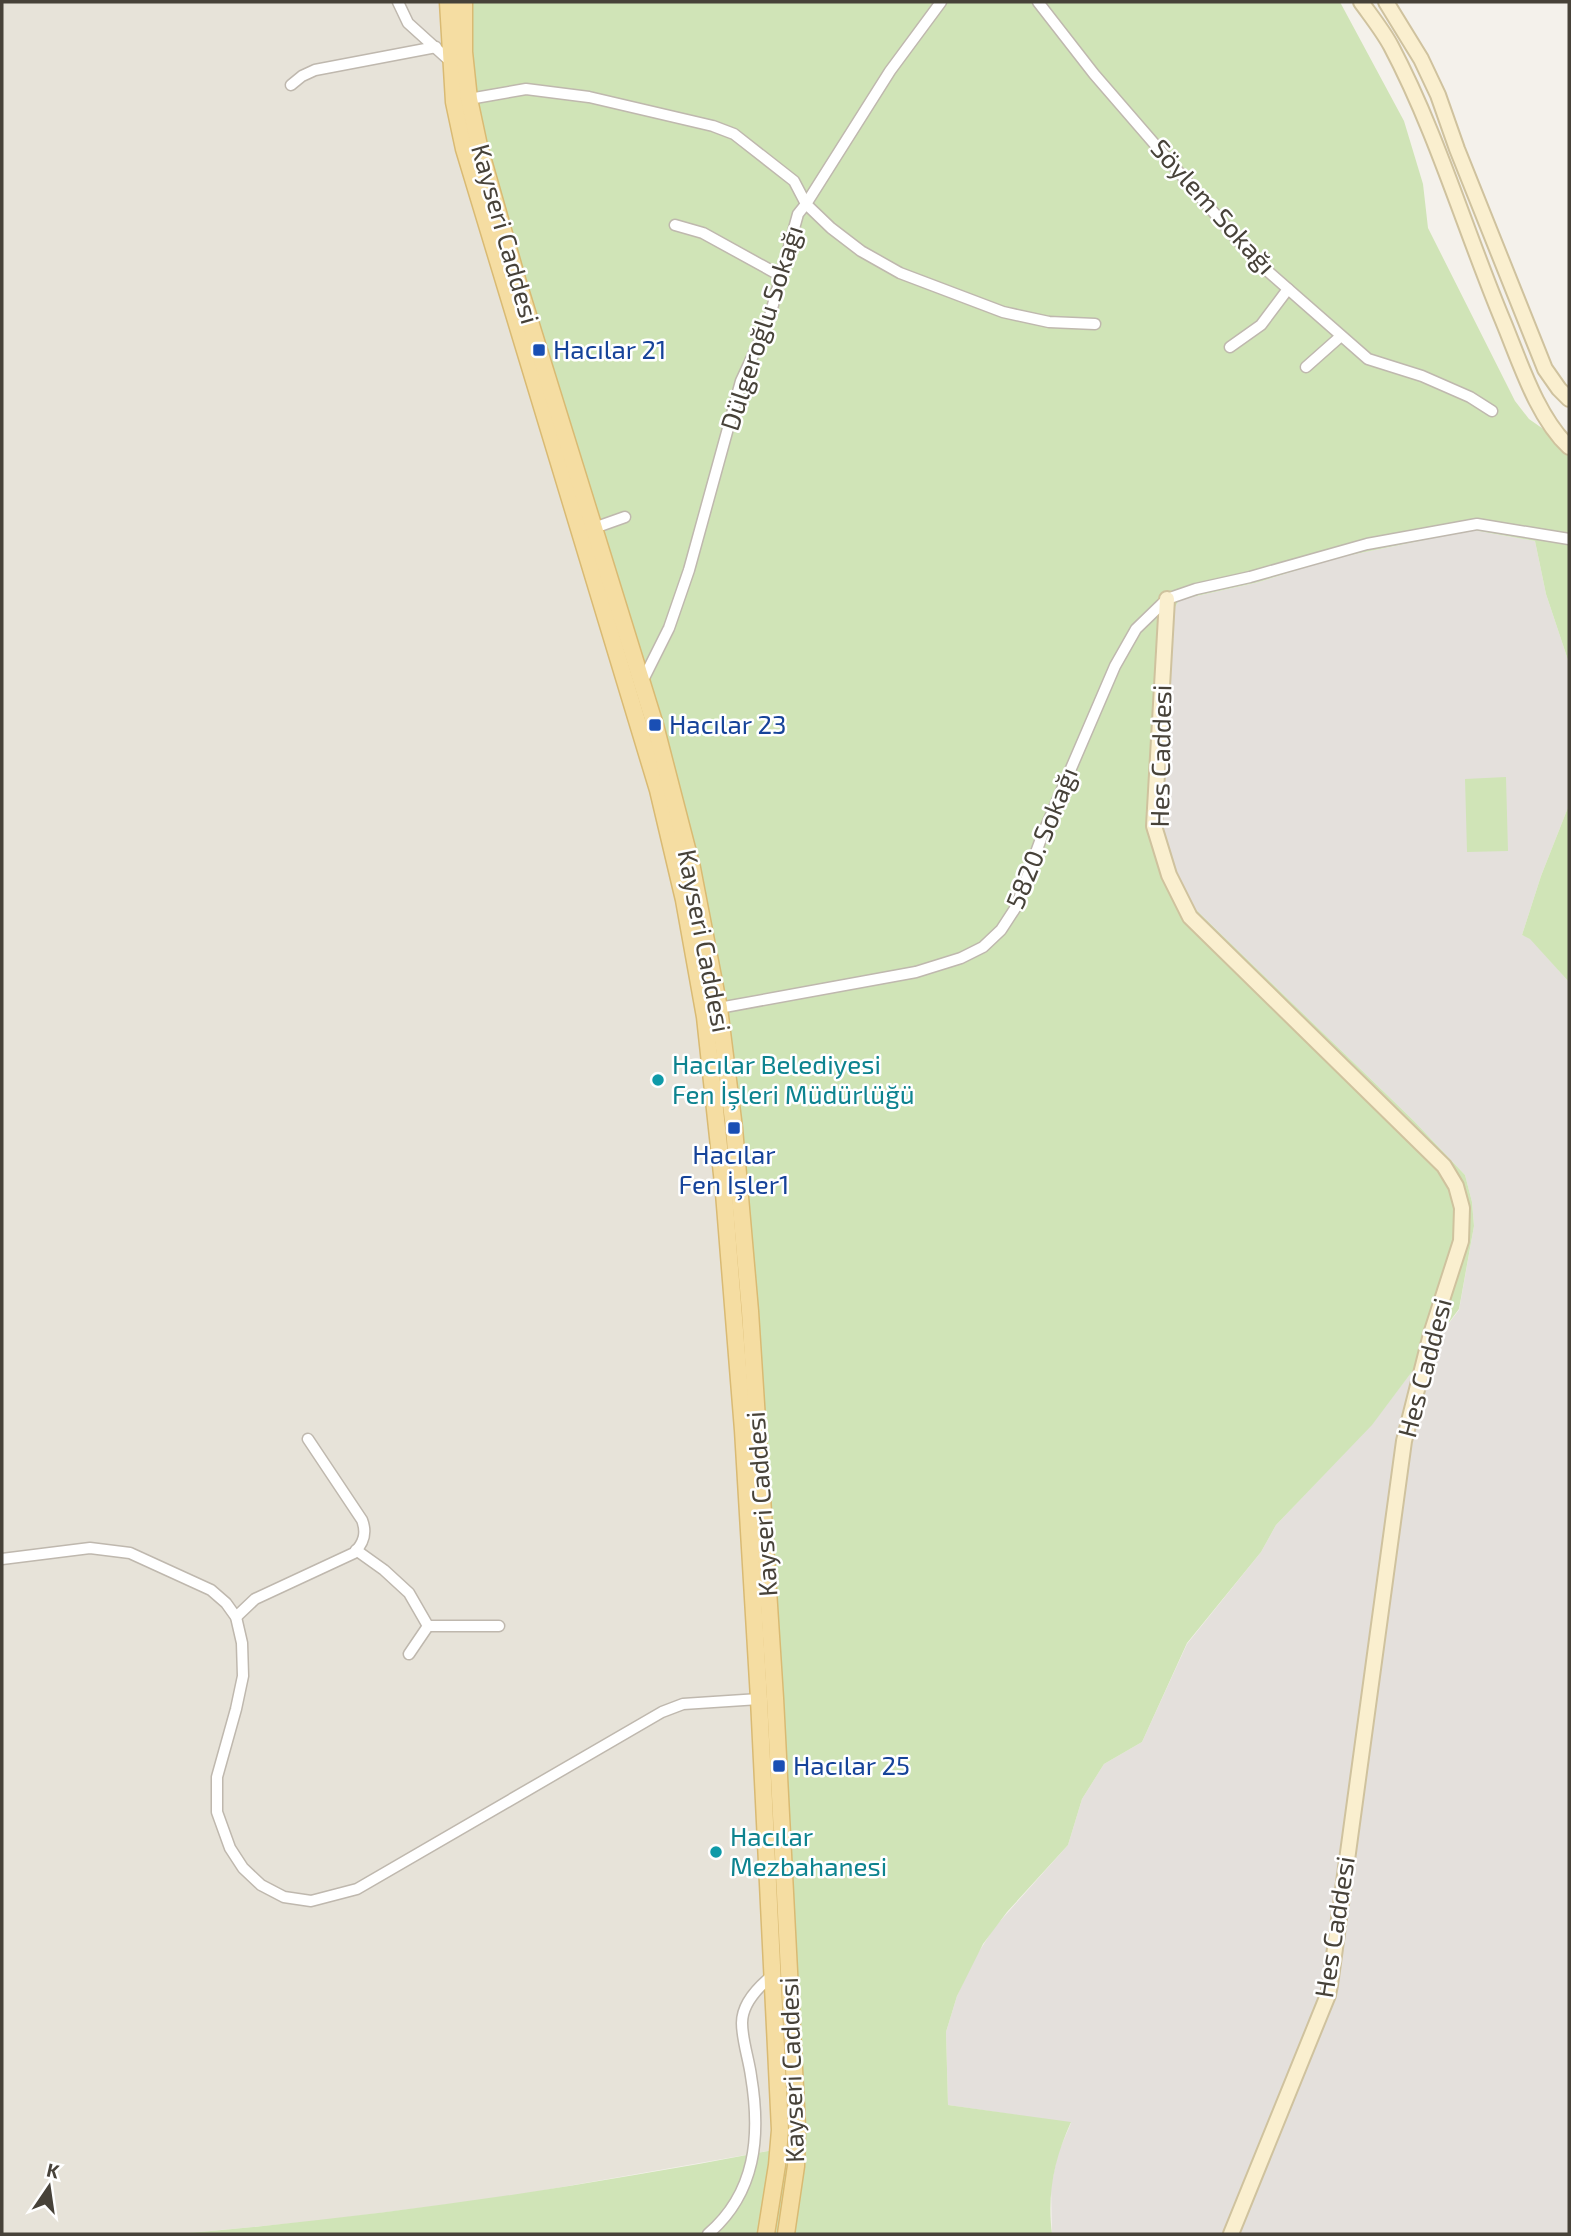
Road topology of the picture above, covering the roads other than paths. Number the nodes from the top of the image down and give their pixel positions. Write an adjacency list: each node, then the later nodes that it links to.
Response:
1 (398, 2): 8 (street)
2 (449, 2): 9 (main road)
3 (464, 2): 9 (main road)
4 (941, 2): 12 (street, Dülgeroğlu Sokağı)
5 (1038, 2): 15 (street, Söylem Sokağı)
6 (1362, 2): 22 (street)
7 (1385, 2): 20 (street)
8 (436, 47): 9 (street); 10 (street)
9 (457, 56): 11 (main road, Kayseri Caddesi); 36 (main road, Kayseri Caddesi)
10 (291, 85)
11 (469, 99): 12 (street); 24 (main road, Kayseri Caddesi)
12 (806, 204): 14 (street, Dülgeroğlu Sokağı); 16 (street)
13 (675, 225): 14 (street)
14 (780, 276): 27 (street, Dülgeroğlu Sokağı)
15 (1288, 289): 17 (street, Söylem Sokağı); 18 (street)
16 (1096, 324)
17 (1341, 336): 19 (street); 21 (street, Söylem Sokağı)
18 (1230, 347)
19 (1306, 367)
20 (1569, 399)
21 (1492, 411)
22 (1569, 447)
23 (625, 517): 24 (street)
24 (594, 528): 27 (main road, Kayseri Caddesi)
25 (1569, 539): 26 (street)
26 (1167, 599): 28 (street, 5820. Sokağı); 41 (street, Hes Caddesi)
27 (642, 683): 28 (main road, Kayseri Caddesi)
28 (719, 1009): 36 (main road, Kayseri Caddesi)
29 (308, 1439): 30 (street)
30 (356, 1550): 32 (street); 33 (street)
31 (2, 1559): 32 (street)
32 (236, 1616): 36 (street)
33 (428, 1626): 34 (street); 35 (street)
34 (499, 1626)
35 (409, 1654)
36 (767, 1698): 37 (main road, Kayseri Caddesi); 40 (main road, Kayseri Caddesi)
37 (773, 1975): 38 (street); 39 (main road, Kayseri Caddesi)
38 (708, 2234)
39 (766, 2234)
40 (786, 2234)
41 (1231, 2234)

